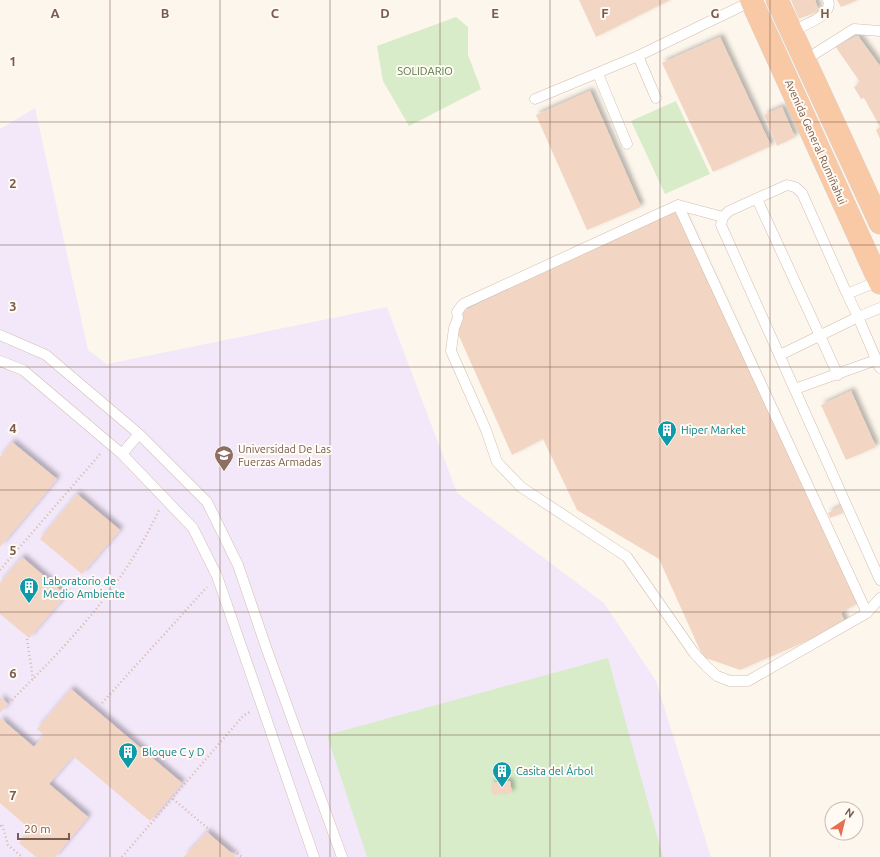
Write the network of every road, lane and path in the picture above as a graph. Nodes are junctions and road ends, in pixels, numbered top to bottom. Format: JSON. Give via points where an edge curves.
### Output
{"nodes":[{"id":1,"x":778,"y":0,"type":"edge"},
{"id":2,"x":828,"y":0,"type":"edge"},
{"id":3,"x":752,"y":1,"type":"edge"},
{"id":4,"x":791,"y":31,"type":"junction"},
{"id":5,"x":880,"y":31,"type":"edge"},
{"id":6,"x":638,"y":56,"type":"junction"},
{"id":7,"x":805,"y":60,"type":"junction"},
{"id":8,"x":598,"y":74,"type":"junction"},
{"id":9,"x":656,"y":98,"type":"dead end"},
{"id":10,"x":535,"y":99,"type":"dead end"},
{"id":11,"x":627,"y":144,"type":"dead end"},
{"id":12,"x":757,"y":199,"type":"junction"},
{"id":13,"x":678,"y":205,"type":"junction"},
{"id":14,"x":723,"y":218,"type":"junction"},
{"id":15,"x":880,"y":223,"type":"edge"},
{"id":16,"x":879,"y":282,"type":"edge"},
{"id":17,"x":848,"y":294,"type":"junction"},
{"id":18,"x":880,"y":308,"type":"edge"},
{"id":19,"x":858,"y":317,"type":"junction"},
{"id":20,"x":0,"y":335,"type":"edge"},
{"id":21,"x":820,"y":336,"type":"junction"},
{"id":22,"x":780,"y":355,"type":"junction"},
{"id":23,"x":0,"y":361,"type":"edge"},
{"id":24,"x":878,"y":364,"type":"edge"},
{"id":25,"x":838,"y":374,"type":"junction"},
{"id":26,"x":796,"y":389,"type":"junction"},
{"id":27,"x":139,"y":434,"type":"junction"},
{"id":28,"x":109,"y":444,"type":"junction"},
{"id":29,"x":122,"y":454,"type":"junction"},
{"id":30,"x":164,"y":498,"type":"junction"},
{"id":31,"x":0,"y":570,"type":"edge"},
{"id":32,"x":217,"y":576,"type":"junction"},
{"id":33,"x":880,"y":580,"type":"edge"},
{"id":34,"x":880,"y":598,"type":"edge"},
{"id":35,"x":867,"y":613,"type":"junction"},
{"id":36,"x":27,"y":639,"type":"dead end"},
{"id":37,"x":33,"y":679,"type":"junction"},
{"id":38,"x":12,"y":700,"type":"dead end"},
{"id":39,"x":102,"y":703,"type":"dead end"},
{"id":40,"x":261,"y":705,"type":"junction"},
{"id":41,"x":173,"y":799,"type":"junction"},
{"id":42,"x":0,"y":826,"type":"edge"},
{"id":43,"x":22,"y":857,"type":"edge"},
{"id":44,"x":122,"y":857,"type":"edge"},
{"id":45,"x":242,"y":857,"type":"edge"},
{"id":46,"x":314,"y":857,"type":"edge"},
{"id":47,"x":342,"y":857,"type":"edge"}],
"edges":[{"from":1,"to":4,"type":"highway"},
{"from":2,"to":4,"type":"lane","via":[[827,10],[822,16]]},
{"from":3,"to":6,"type":"lane"},
{"from":3,"to":16,"type":"highway","name":"Avenida General Rumiñahui"},
{"from":4,"to":7,"type":"highway"},
{"from":5,"to":7,"type":"lane","via":[[854,29]]},
{"from":6,"to":8,"type":"lane"},
{"from":6,"to":9,"type":"lane"},
{"from":7,"to":15,"type":"highway"},
{"from":8,"to":10,"type":"lane"},
{"from":8,"to":11,"type":"lane"},
{"from":12,"to":14,"type":"lane","via":[[729,211]]},
{"from":12,"to":17,"type":"lane","via":[[787,185],[796,187],[802,193]]},
{"from":12,"to":21,"type":"lane"},
{"from":13,"to":14,"type":"lane"},
{"from":13,"to":35,"type":"lane"},
{"from":13,"to":35,"type":"lane","via":[[464,304],[457,312],[451,351],[486,430],[497,462],[522,487],[627,557],[694,653],[717,676],[730,681],[748,681]]},
{"from":14,"to":22,"type":"lane","via":[[721,225]]},
{"from":16,"to":17,"type":"lane"},
{"from":17,"to":19,"type":"lane"},
{"from":18,"to":19,"type":"lane"},
{"from":19,"to":21,"type":"lane"},
{"from":19,"to":24,"type":"lane"},
{"from":20,"to":27,"type":"lane","via":[[46,355]]},
{"from":21,"to":22,"type":"lane"},
{"from":21,"to":25,"type":"lane"},
{"from":22,"to":26,"type":"lane"},
{"from":23,"to":28,"type":"lane","via":[[23,370]]},
{"from":24,"to":25,"type":"lane"},
{"from":25,"to":26,"type":"lane"},
{"from":26,"to":33,"type":"lane"},
{"from":27,"to":29,"type":"lane"},
{"from":27,"to":47,"type":"lane","via":[[207,502],[238,565]]},
{"from":28,"to":29,"type":"lane"},
{"from":28,"to":31,"type":"path"},
{"from":29,"to":30,"type":"lane"},
{"from":30,"to":32,"type":"lane","via":[[193,528]]},
{"from":30,"to":37,"type":"path","via":[[147,536],[121,577],[68,644]]},
{"from":32,"to":39,"type":"path"},
{"from":32,"to":40,"type":"lane"},
{"from":34,"to":35,"type":"lane"},
{"from":36,"to":37,"type":"path"},
{"from":37,"to":38,"type":"path"},
{"from":40,"to":41,"type":"path","via":[[243,716]]},
{"from":40,"to":46,"type":"lane"},
{"from":41,"to":44,"type":"path"},
{"from":41,"to":45,"type":"path"},
{"from":42,"to":43,"type":"path","via":[[2,824],[8,845]]}]}
